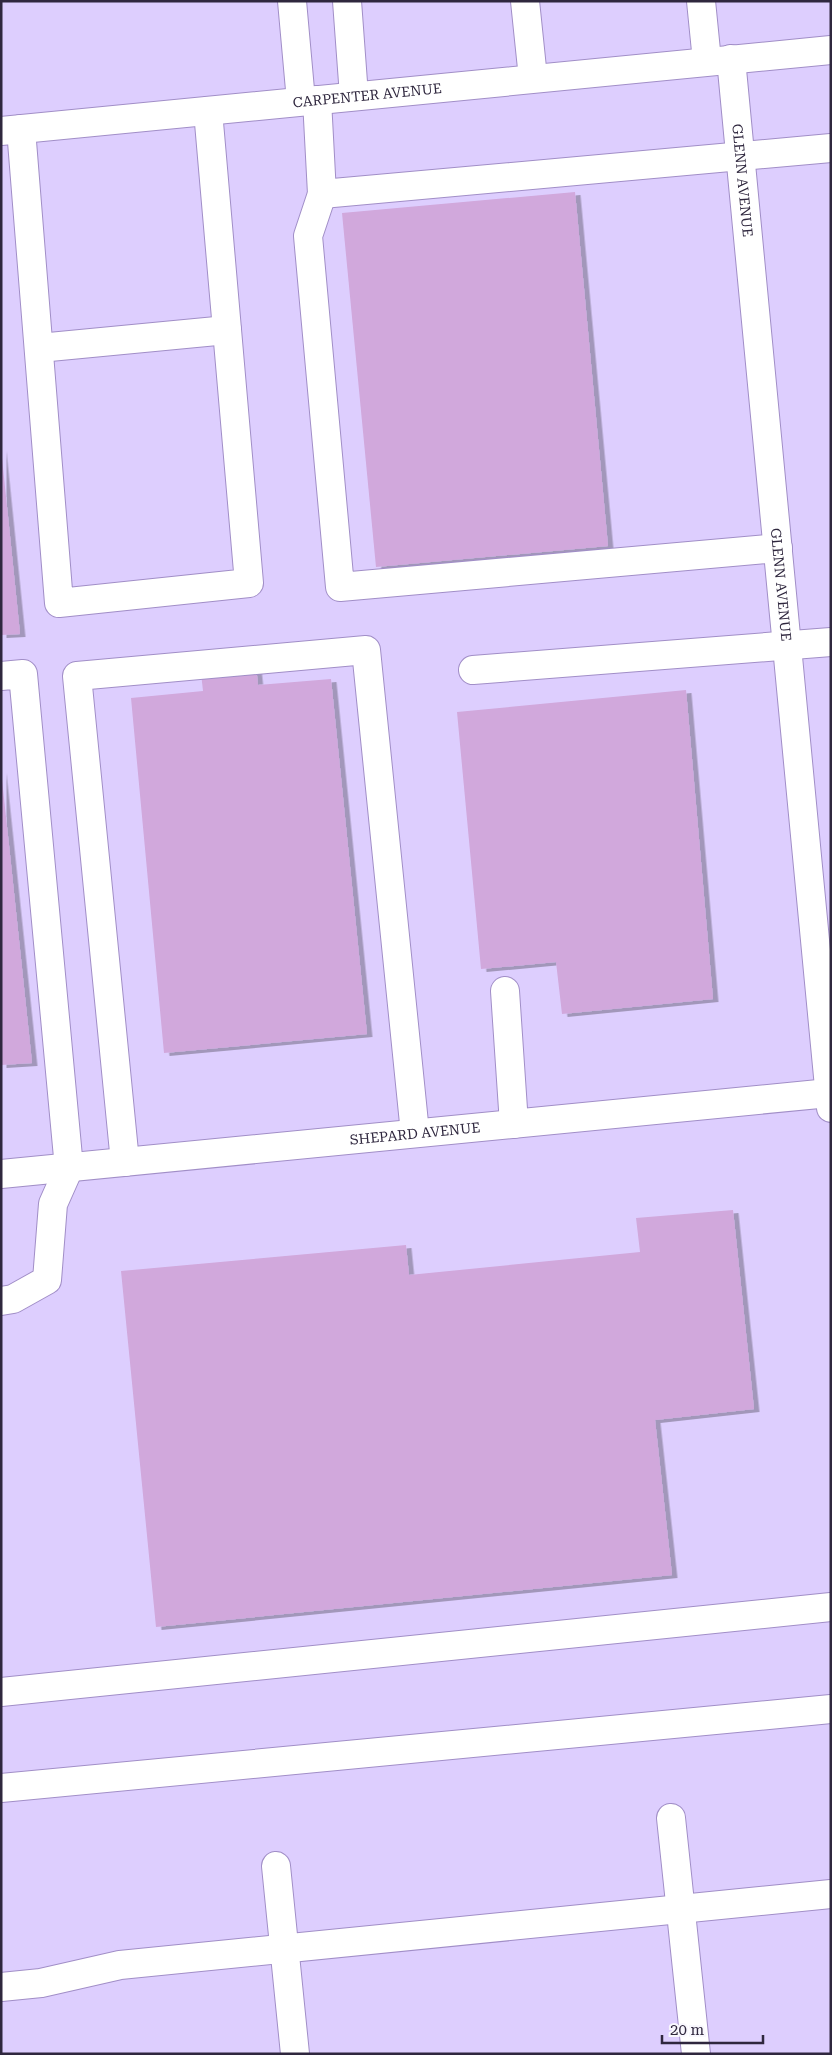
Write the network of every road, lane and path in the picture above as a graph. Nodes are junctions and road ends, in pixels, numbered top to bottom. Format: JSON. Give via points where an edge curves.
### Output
{"nodes":[{"id":1,"x":292,"y":1,"type":"edge"},
{"id":2,"x":347,"y":1,"type":"edge"},
{"id":3,"x":525,"y":1,"type":"edge"},
{"id":4,"x":701,"y":1,"type":"edge"},
{"id":5,"x":831,"y":50,"type":"edge"},
{"id":6,"x":719,"y":60,"type":"junction"},
{"id":7,"x":534,"y":78,"type":"junction"},
{"id":8,"x":354,"y":96,"type":"junction"},
{"id":9,"x":309,"y":101,"type":"junction"},
{"id":10,"x":208,"y":111,"type":"junction"},
{"id":11,"x":11,"y":130,"type":"edge"},
{"id":12,"x":831,"y":148,"type":"edge"},
{"id":13,"x":740,"y":158,"type":"junction"},
{"id":14,"x":322,"y":194,"type":"junction"},
{"id":15,"x":227,"y":330,"type":"junction"},
{"id":16,"x":39,"y":348,"type":"junction"},
{"id":17,"x":778,"y":548,"type":"junction"},
{"id":18,"x":831,"y":642,"type":"edge"},
{"id":19,"x":787,"y":646,"type":"junction"},
{"id":20,"x":472,"y":670,"type":"dead end"},
{"id":21,"x":1,"y":676,"type":"edge"},
{"id":22,"x":824,"y":965,"type":"edge"},
{"id":23,"x":506,"y":991,"type":"dead end"},
{"id":24,"x":830,"y":1091,"type":"edge"},
{"id":25,"x":514,"y":1124,"type":"junction"},
{"id":26,"x":415,"y":1133,"type":"junction"},
{"id":27,"x":126,"y":1162,"type":"junction"},
{"id":28,"x":68,"y":1168,"type":"junction"},
{"id":29,"x":1,"y":1174,"type":"edge"},
{"id":30,"x":1,"y":1301,"type":"edge"},
{"id":31,"x":831,"y":1608,"type":"edge"},
{"id":32,"x":1,"y":1692,"type":"edge"},
{"id":33,"x":831,"y":1709,"type":"edge"},
{"id":34,"x":1,"y":1788,"type":"edge"},
{"id":35,"x":671,"y":1818,"type":"dead end"},
{"id":36,"x":276,"y":1866,"type":"dead end"},
{"id":37,"x":831,"y":1894,"type":"edge"},
{"id":38,"x":680,"y":1909,"type":"junction"},
{"id":39,"x":284,"y":1949,"type":"junction"},
{"id":40,"x":1,"y":1987,"type":"edge"},
{"id":41,"x":296,"y":2054,"type":"edge"},
{"id":42,"x":696,"y":2054,"type":"edge"}],
"edges":[{"from":1,"to":9,"type":"street"},
{"from":2,"to":8,"type":"street"},
{"from":3,"to":7,"type":"street"},
{"from":4,"to":6,"type":"street","name":"GLENN AVENUE"},
{"from":5,"to":6,"type":"street","name":"CARPENTER AVENUE"},
{"from":6,"to":7,"type":"street","name":"CARPENTER AVENUE"},
{"from":6,"to":13,"type":"street","name":"GLENN AVENUE"},
{"from":7,"to":8,"type":"street","name":"CARPENTER AVENUE"},
{"from":8,"to":9,"type":"street","name":"CARPENTER AVENUE"},
{"from":9,"to":10,"type":"street","name":"CARPENTER AVENUE"},
{"from":9,"to":14,"type":"street"},
{"from":10,"to":11,"type":"street","name":"CARPENTER AVENUE"},
{"from":10,"to":15,"type":"street"},
{"from":11,"to":16,"type":"street"},
{"from":12,"to":13,"type":"street"},
{"from":13,"to":14,"type":"street"},
{"from":13,"to":17,"type":"street","name":"GLENN AVENUE"},
{"from":14,"to":17,"type":"street","via":[[308,236],[340,588]]},
{"from":15,"to":16,"type":"street"},
{"from":15,"to":16,"type":"street","via":[[249,583],[59,603]]},
{"from":17,"to":19,"type":"street","name":"GLENN AVENUE"},
{"from":18,"to":19,"type":"street"},
{"from":19,"to":20,"type":"street"},
{"from":19,"to":22,"type":"street","name":"GLENN AVENUE"},
{"from":21,"to":28,"type":"street","via":[[24,674]]},
{"from":22,"to":24,"type":"street","name":"GLENN AVENUE"},
{"from":23,"to":25,"type":"street"},
{"from":24,"to":25,"type":"street","name":"SHEPARD AVENUE"},
{"from":25,"to":26,"type":"street","name":"SHEPARD AVENUE"},
{"from":26,"to":27,"type":"street","name":"SHEPARD AVENUE"},
{"from":26,"to":27,"type":"street","via":[[366,650],[96,674],[77,676]]},
{"from":27,"to":28,"type":"street","name":"SHEPARD AVENUE"},
{"from":28,"to":29,"type":"street","name":"SHEPARD AVENUE"},
{"from":28,"to":30,"type":"street","via":[[53,1204],[47,1280],[13,1299]]},
{"from":31,"to":32,"type":"street"},
{"from":33,"to":34,"type":"street"},
{"from":35,"to":38,"type":"street"},
{"from":36,"to":39,"type":"street"},
{"from":37,"to":38,"type":"street"},
{"from":38,"to":39,"type":"street"},
{"from":38,"to":42,"type":"street"},
{"from":39,"to":40,"type":"street","via":[[120,1965],[41,1983]]},
{"from":39,"to":41,"type":"street"}]}
